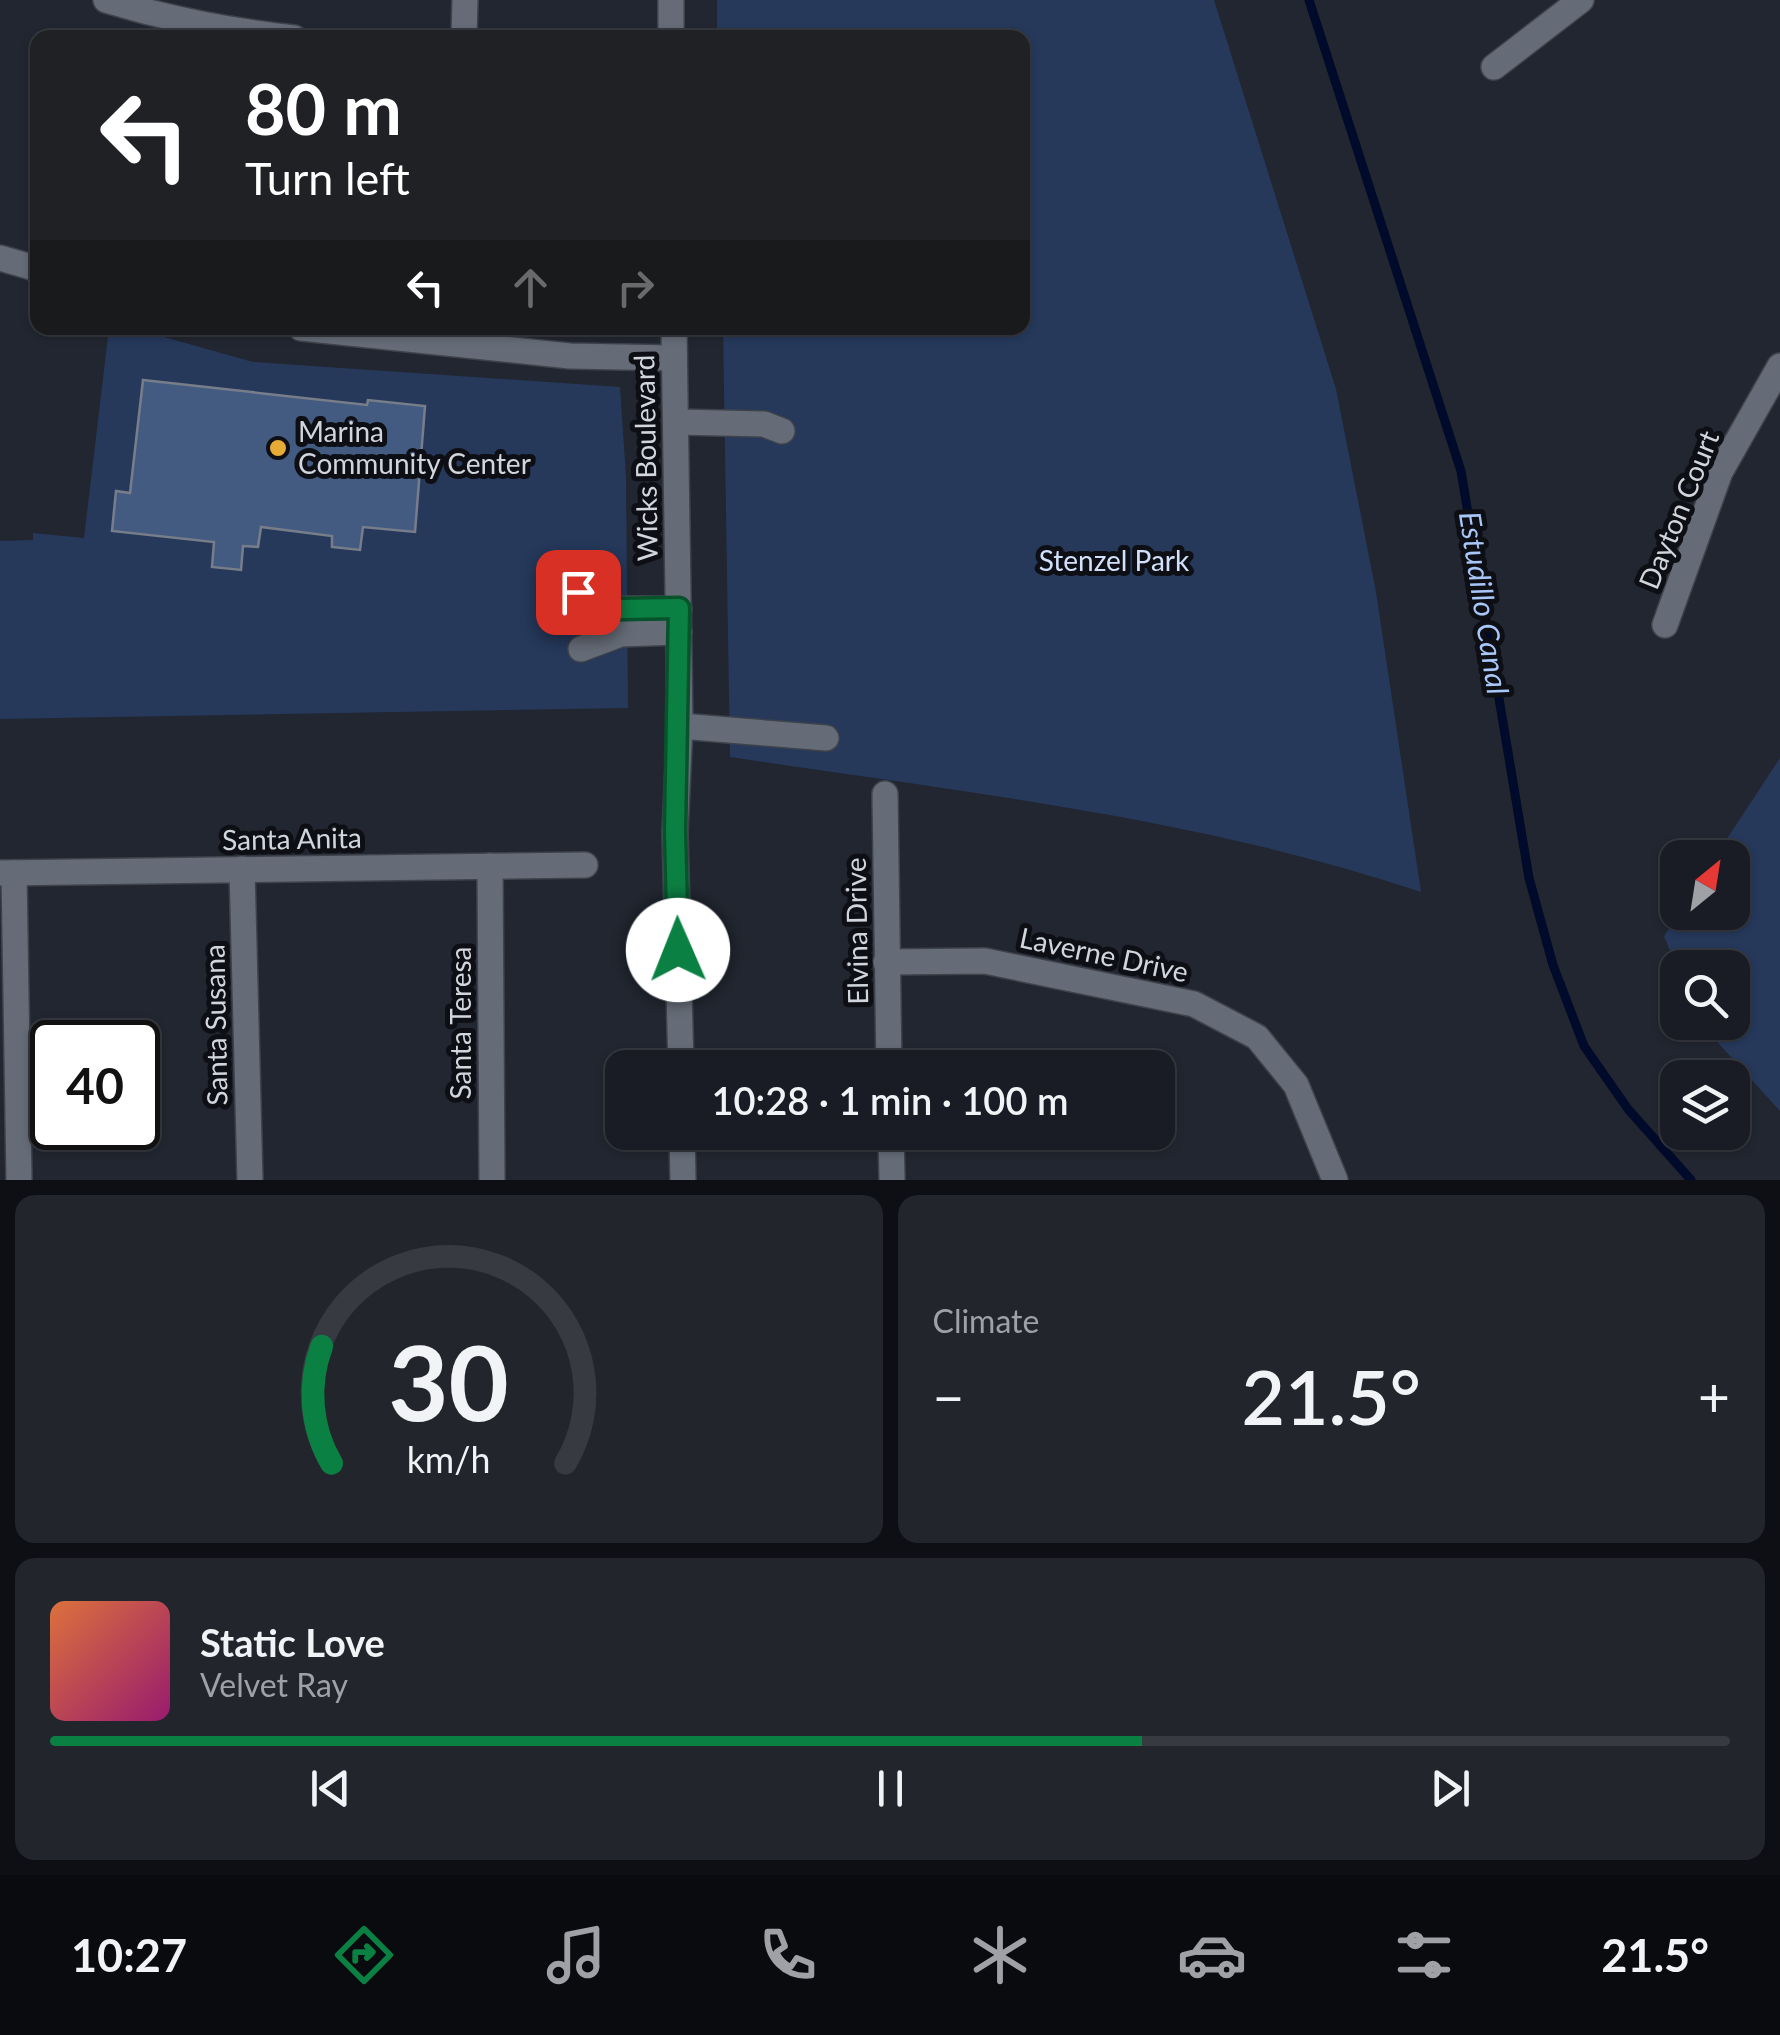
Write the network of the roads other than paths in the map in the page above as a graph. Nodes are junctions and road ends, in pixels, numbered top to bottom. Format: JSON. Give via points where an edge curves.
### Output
{"nodes":[{"id":1,"x":106,"y":0,"type":"edge"},
{"id":2,"x":465,"y":0,"type":"edge"},
{"id":3,"x":671,"y":0,"type":"edge"},
{"id":4,"x":1581,"y":0,"type":"edge"},
{"id":5,"x":202,"y":21,"type":"edge"},
{"id":6,"x":251,"y":30,"type":"edge"},
{"id":7,"x":464,"y":30,"type":"edge"},
{"id":8,"x":671,"y":30,"type":"edge"},
{"id":9,"x":1494,"y":67,"type":"dead end"},
{"id":10,"x":0,"y":258,"type":"edge"},
{"id":11,"x":30,"y":267,"type":"edge"},
{"id":12,"x":368,"y":335,"type":"edge"},
{"id":13,"x":674,"y":335,"type":"edge"},
{"id":14,"x":674,"y":358,"type":"junction"},
{"id":15,"x":1780,"y":366,"type":"edge"},
{"id":16,"x":677,"y":422,"type":"junction"},
{"id":17,"x":782,"y":431,"type":"dead end"},
{"id":18,"x":578,"y":592,"type":"dead end"},
{"id":19,"x":679,"y":620,"type":"junction"},
{"id":20,"x":1665,"y":625,"type":"dead end"},
{"id":21,"x":581,"y":648,"type":"dead end"},
{"id":22,"x":680,"y":726,"type":"junction"},
{"id":23,"x":826,"y":738,"type":"dead end"},
{"id":24,"x":886,"y":794,"type":"dead end"},
{"id":25,"x":585,"y":864,"type":"dead end"},
{"id":26,"x":490,"y":866,"type":"junction"},
{"id":27,"x":242,"y":870,"type":"junction"},
{"id":28,"x":7,"y":873,"type":"edge"},
{"id":29,"x":886,"y":962,"type":"junction"},
{"id":30,"x":680,"y":1050,"type":"edge"},
{"id":31,"x":888,"y":1050,"type":"edge"},
{"id":32,"x":682,"y":1150,"type":"edge"},
{"id":33,"x":891,"y":1150,"type":"edge"},
{"id":34,"x":19,"y":1180,"type":"edge"},
{"id":35,"x":250,"y":1180,"type":"edge"},
{"id":36,"x":492,"y":1180,"type":"edge"},
{"id":37,"x":683,"y":1180,"type":"edge"},
{"id":38,"x":892,"y":1180,"type":"edge"},
{"id":39,"x":1335,"y":1180,"type":"edge"}],
"edges":[{"from":1,"to":5,"type":"street"},
{"from":2,"to":7,"type":"street"},
{"from":3,"to":8,"type":"street"},
{"from":4,"to":9,"type":"street"},
{"from":5,"to":6,"type":"street"},
{"from":10,"to":11,"type":"street"},
{"from":12,"to":14,"type":"street","via":[[570,356]]},
{"from":13,"to":14,"type":"street","name":"Wicks Boulevard"},
{"from":14,"to":16,"type":"street","name":"Wicks Boulevard"},
{"from":15,"to":20,"type":"street","name":"Dayton Court","via":[[1720,472]]},
{"from":16,"to":17,"type":"street","via":[[764,424]]},
{"from":16,"to":19,"type":"street","name":"Wicks Boulevard"},
{"from":18,"to":19,"type":"street"},
{"from":19,"to":21,"type":"street"},
{"from":19,"to":22,"type":"street","name":"Wicks Boulevard"},
{"from":22,"to":23,"type":"street"},
{"from":22,"to":30,"type":"street","name":"Wicks Boulevard"},
{"from":24,"to":29,"type":"street","name":"Elvina Drive"},
{"from":25,"to":26,"type":"street","name":"Santa Anita"},
{"from":26,"to":27,"type":"street","name":"Santa Anita"},
{"from":26,"to":36,"type":"street","name":"Santa Teresa"},
{"from":27,"to":28,"type":"street","name":"Santa Anita"},
{"from":27,"to":35,"type":"street","name":"Santa Susana"},
{"from":28,"to":34,"type":"street"},
{"from":29,"to":31,"type":"street","name":"Elvina Drive"},
{"from":29,"to":39,"type":"street","name":"Laverne Drive","via":[[985,960],[1194,1004],[1257,1037],[1296,1085]]},
{"from":32,"to":37,"type":"street"},
{"from":33,"to":38,"type":"street"}]}
